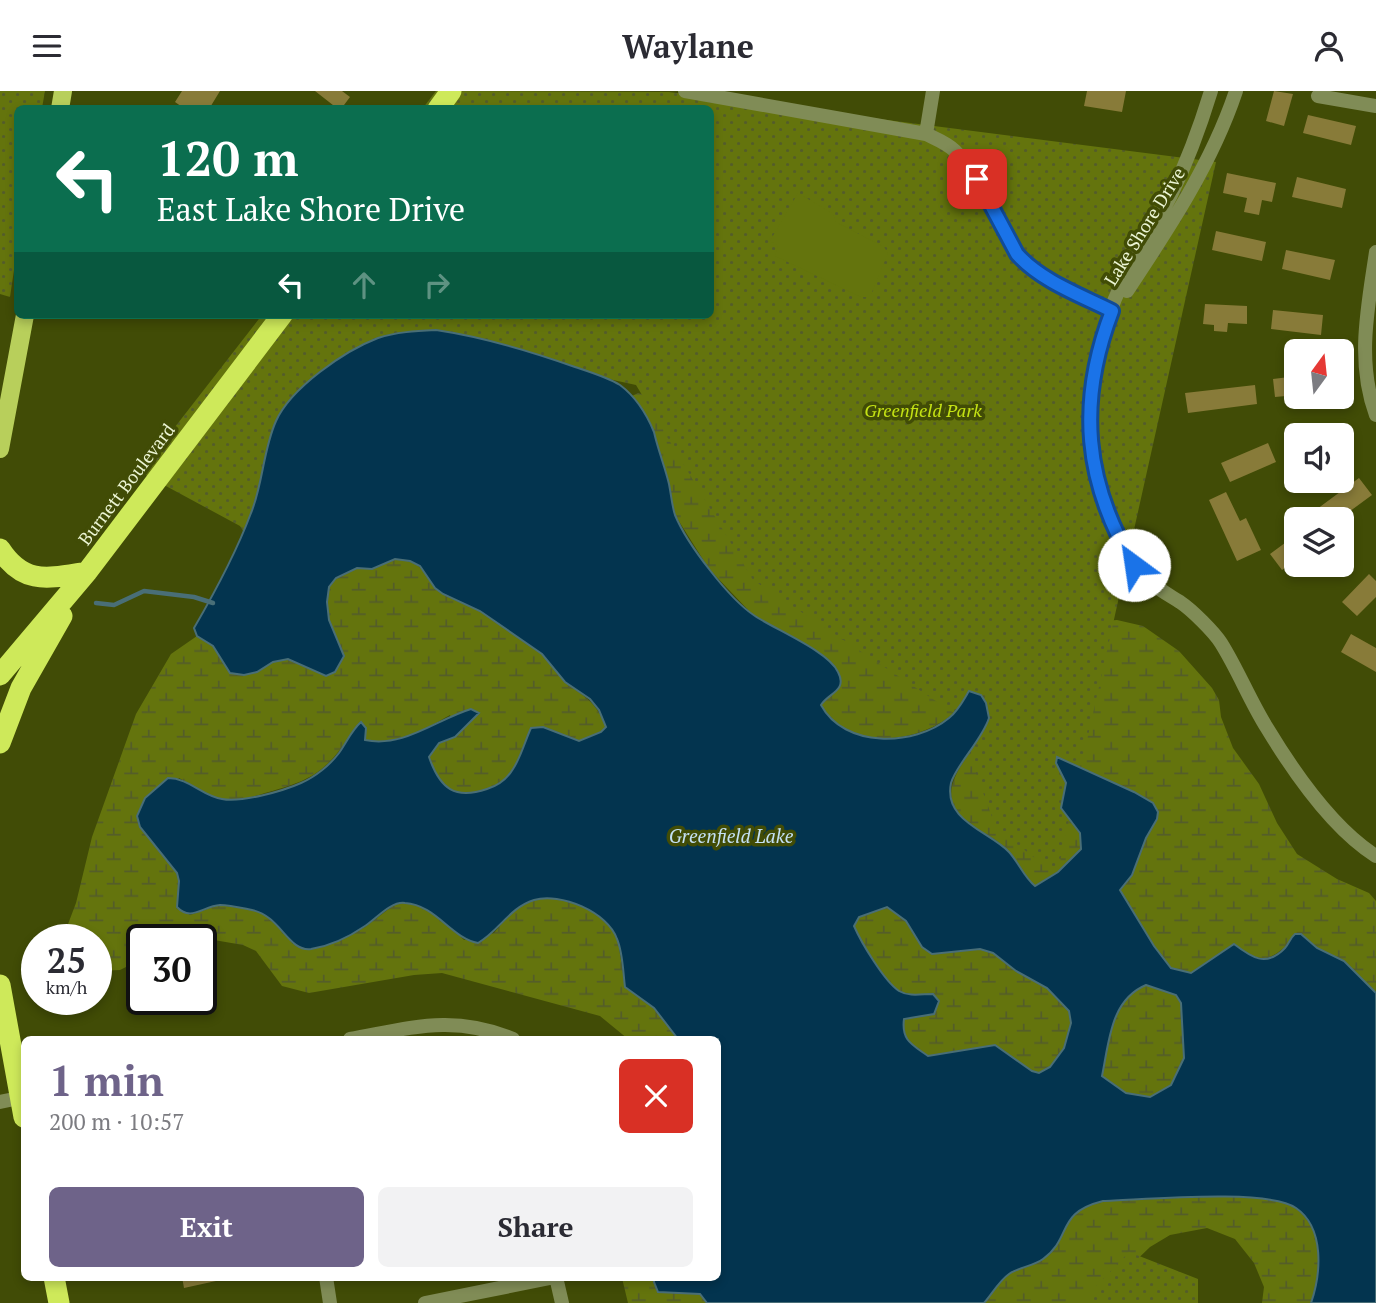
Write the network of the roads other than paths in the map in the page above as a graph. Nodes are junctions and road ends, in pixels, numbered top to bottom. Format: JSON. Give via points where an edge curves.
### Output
{"nodes":[{"id":1,"x":684,"y":91,"type":"edge"},
{"id":2,"x":933,"y":91,"type":"edge"},
{"id":3,"x":1211,"y":91,"type":"edge"},
{"id":4,"x":1236,"y":91,"type":"edge"},
{"id":5,"x":1318,"y":96,"type":"dead end"},
{"id":6,"x":1376,"y":106,"type":"edge"},
{"id":7,"x":926,"y":134,"type":"junction"},
{"id":8,"x":1376,"y":252,"type":"edge"},
{"id":9,"x":1112,"y":311,"type":"junction"},
{"id":10,"x":24,"y":319,"type":"edge"},
{"id":11,"x":279,"y":319,"type":"edge"},
{"id":12,"x":1376,"y":415,"type":"edge"},
{"id":13,"x":0,"y":449,"type":"edge"},
{"id":14,"x":0,"y":549,"type":"edge"},
{"id":15,"x":88,"y":572,"type":"junction"},
{"id":16,"x":0,"y":675,"type":"edge"},
{"id":17,"x":0,"y":743,"type":"edge"},
{"id":18,"x":1376,"y":856,"type":"edge"},
{"id":19,"x":0,"y":985,"type":"edge"},
{"id":20,"x":367,"y":1036,"type":"edge"},
{"id":21,"x":505,"y":1036,"type":"edge"},
{"id":22,"x":17,"y":1104,"type":"edge"},
{"id":23,"x":55,"y":1281,"type":"edge"},
{"id":24,"x":327,"y":1281,"type":"edge"},
{"id":25,"x":535,"y":1281,"type":"edge"},
{"id":26,"x":556,"y":1281,"type":"edge"},
{"id":27,"x":59,"y":1303,"type":"edge"},
{"id":28,"x":330,"y":1303,"type":"edge"},
{"id":29,"x":425,"y":1303,"type":"edge"},
{"id":30,"x":562,"y":1303,"type":"edge"}],
"edges":[{"from":1,"to":7,"type":"street"},
{"from":2,"to":7,"type":"street"},
{"from":3,"to":9,"type":"street","name":"Lake Shore Drive","via":[[1183,170],[1121,285]]},
{"from":4,"to":9,"type":"street","name":"Lake Shore Drive","via":[[1196,179]]},
{"from":5,"to":6,"type":"street"},
{"from":7,"to":9,"type":"street","via":[[954,150],[977,179],[1017,254],[1031,268]]},
{"from":8,"to":12,"type":"street","via":[[1364,353],[1366,382]]},
{"from":9,"to":18,"type":"street","via":[[1093,377],[1091,436],[1099,488],[1116,535],[1147,582],[1183,604],[1220,641],[1266,727],[1325,811]]},
{"from":10,"to":13,"type":"main road"},
{"from":11,"to":15,"type":"highway","name":"Burnett Boulevard"},
{"from":14,"to":15,"type":"highway","via":[[23,574],[50,577]]},
{"from":15,"to":16,"type":"highway","name":"Burnett Boulevard"},
{"from":15,"to":17,"type":"highway","via":[[21,688]]},
{"from":19,"to":22,"type":"highway"},
{"from":20,"to":21,"type":"street","via":[[455,1024]]},
{"from":23,"to":27,"type":"highway"},
{"from":24,"to":28,"type":"street"},
{"from":25,"to":29,"type":"street"},
{"from":26,"to":30,"type":"street"}]}
